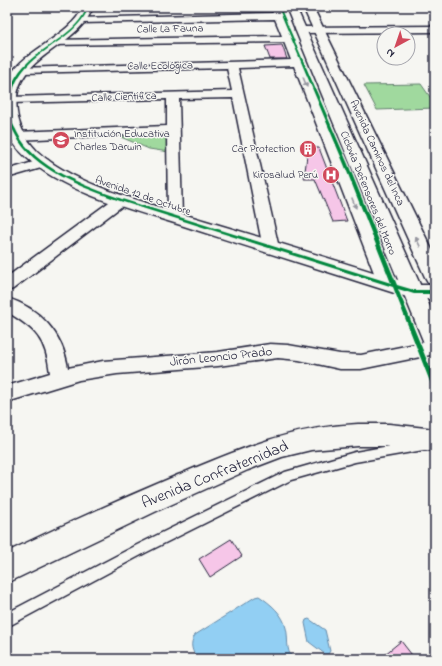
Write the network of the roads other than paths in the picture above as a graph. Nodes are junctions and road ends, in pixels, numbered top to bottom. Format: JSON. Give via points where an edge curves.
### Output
{"nodes":[{"id":1,"x":176,"y":7,"type":"edge"},
{"id":2,"x":291,"y":7,"type":"edge"},
{"id":3,"x":308,"y":7,"type":"edge"},
{"id":4,"x":277,"y":11,"type":"edge"},
{"id":5,"x":89,"y":16,"type":"edge"},
{"id":6,"x":435,"y":28,"type":"edge"},
{"id":7,"x":178,"y":29,"type":"junction"},
{"id":8,"x":318,"y":29,"type":"junction"},
{"id":9,"x":301,"y":30,"type":"junction"},
{"id":10,"x":286,"y":34,"type":"junction"},
{"id":11,"x":116,"y":42,"type":"junction"},
{"id":12,"x":52,"y":43,"type":"junction"},
{"id":13,"x":298,"y":63,"type":"junction"},
{"id":14,"x":232,"y":65,"type":"junction"},
{"id":15,"x":110,"y":68,"type":"junction"},
{"id":16,"x":22,"y":70,"type":"junction"},
{"id":17,"x":239,"y":94,"type":"junction"},
{"id":18,"x":173,"y":96,"type":"junction"},
{"id":19,"x":9,"y":100,"type":"junction"},
{"id":20,"x":174,"y":129,"type":"junction"},
{"id":21,"x":16,"y":136,"type":"junction"},
{"id":22,"x":43,"y":163,"type":"junction"},
{"id":23,"x":7,"y":174,"type":"edge"},
{"id":24,"x":121,"y":200,"type":"junction"},
{"id":25,"x":175,"y":218,"type":"junction"},
{"id":26,"x":271,"y":248,"type":"junction"},
{"id":27,"x":435,"y":277,"type":"edge"},
{"id":28,"x":386,"y":283,"type":"junction"},
{"id":29,"x":7,"y":285,"type":"edge"},
{"id":30,"x":414,"y":292,"type":"junction"},
{"id":31,"x":435,"y":292,"type":"edge"},
{"id":32,"x":7,"y":304,"type":"edge"},
{"id":33,"x":435,"y":343,"type":"edge"},
{"id":34,"x":435,"y":347,"type":"edge"},
{"id":35,"x":60,"y":378,"type":"junction"},
{"id":36,"x":7,"y":394,"type":"edge"},
{"id":37,"x":435,"y":441,"type":"edge"},
{"id":38,"x":7,"y":568,"type":"edge"},
{"id":39,"x":7,"y":620,"type":"edge"}],
"edges":[{"from":1,"to":7,"type":"street"},
{"from":2,"to":9,"type":"main road","name":"Avenida Caminos del Inca"},
{"from":3,"to":8,"type":"main road","name":"Avenida Caminos del Inca"},
{"from":4,"to":7,"type":"street"},
{"from":4,"to":10,"type":"street"},
{"from":5,"to":7,"type":"street"},
{"from":5,"to":12,"type":"main road","name":"Avenida 12 de Octubre"},
{"from":6,"to":8,"type":"main road"},
{"from":7,"to":10,"type":"street","name":"Calle La Fauna"},
{"from":7,"to":11,"type":"street","name":"Calle La Fauna"},
{"from":8,"to":9,"type":"main road"},
{"from":27,"to":8,"type":"main road","name":"Avenida Caminos del Inca","one_way":true},
{"from":9,"to":10,"type":"street","name":"Calle La Fauna"},
{"from":9,"to":30,"type":"main road","name":"Avenida Caminos del Inca"},
{"from":10,"to":13,"type":"street"},
{"from":11,"to":12,"type":"street","name":"Calle La Fauna"},
{"from":11,"to":15,"type":"street"},
{"from":12,"to":16,"type":"main road","name":"Avenida 12 de Octubre"},
{"from":13,"to":14,"type":"street","name":"Calle Ecológica"},
{"from":13,"to":28,"type":"street","one_way":true},
{"from":14,"to":15,"type":"street","name":"Calle Ecológica"},
{"from":14,"to":17,"type":"street"},
{"from":15,"to":16,"type":"street","name":"Calle Ecológica"},
{"from":16,"to":19,"type":"main road","name":"Avenida 12 de Octubre","via":[[12,86]]},
{"from":17,"to":18,"type":"street","name":"Calle Científica"},
{"from":17,"to":26,"type":"street"},
{"from":18,"to":19,"type":"street","name":"Calle Científica"},
{"from":18,"to":20,"type":"street"},
{"from":19,"to":21,"type":"main road","name":"Avenida 12 de Octubre","via":[[8,114]]},
{"from":20,"to":21,"type":"street"},
{"from":20,"to":25,"type":"street"},
{"from":21,"to":22,"type":"main road","name":"Avenida 12 de Octubre","via":[[29,152]]},
{"from":22,"to":23,"type":"street"},
{"from":22,"to":24,"type":"main road","name":"Avenida 12 de Octubre","via":[[76,182]]},
{"from":24,"to":25,"type":"main road","name":"Avenida 12 de Octubre"},
{"from":24,"to":29,"type":"street"},
{"from":25,"to":26,"type":"main road","name":"Avenida 12 de Octubre"},
{"from":26,"to":28,"type":"main road","name":"Avenida 12 de Octubre"},
{"from":28,"to":30,"type":"main road","name":"Avenida 12 de Octubre"},
{"from":30,"to":31,"type":"main road","name":"Avenida 12 de Octubre"},
{"from":30,"to":33,"type":"main road","name":"Avenida Caminos del Inca"},
{"from":32,"to":35,"type":"street","via":[[41,325],[50,334],[58,358]]},
{"from":34,"to":35,"type":"street","name":"Jirón Leoncio Prado","via":[[419,348],[385,359],[360,362],[335,361],[302,353],[277,351],[220,359],[102,368]]},
{"from":35,"to":36,"type":"street","name":"Jirón Leoncio Prado"},
{"from":37,"to":38,"type":"main road","name":"Avenida Confraternidad","via":[[384,434],[347,434],[278,447],[125,511]]},
{"from":37,"to":39,"type":"lane","via":[[355,457],[289,476],[141,549]]}]}
